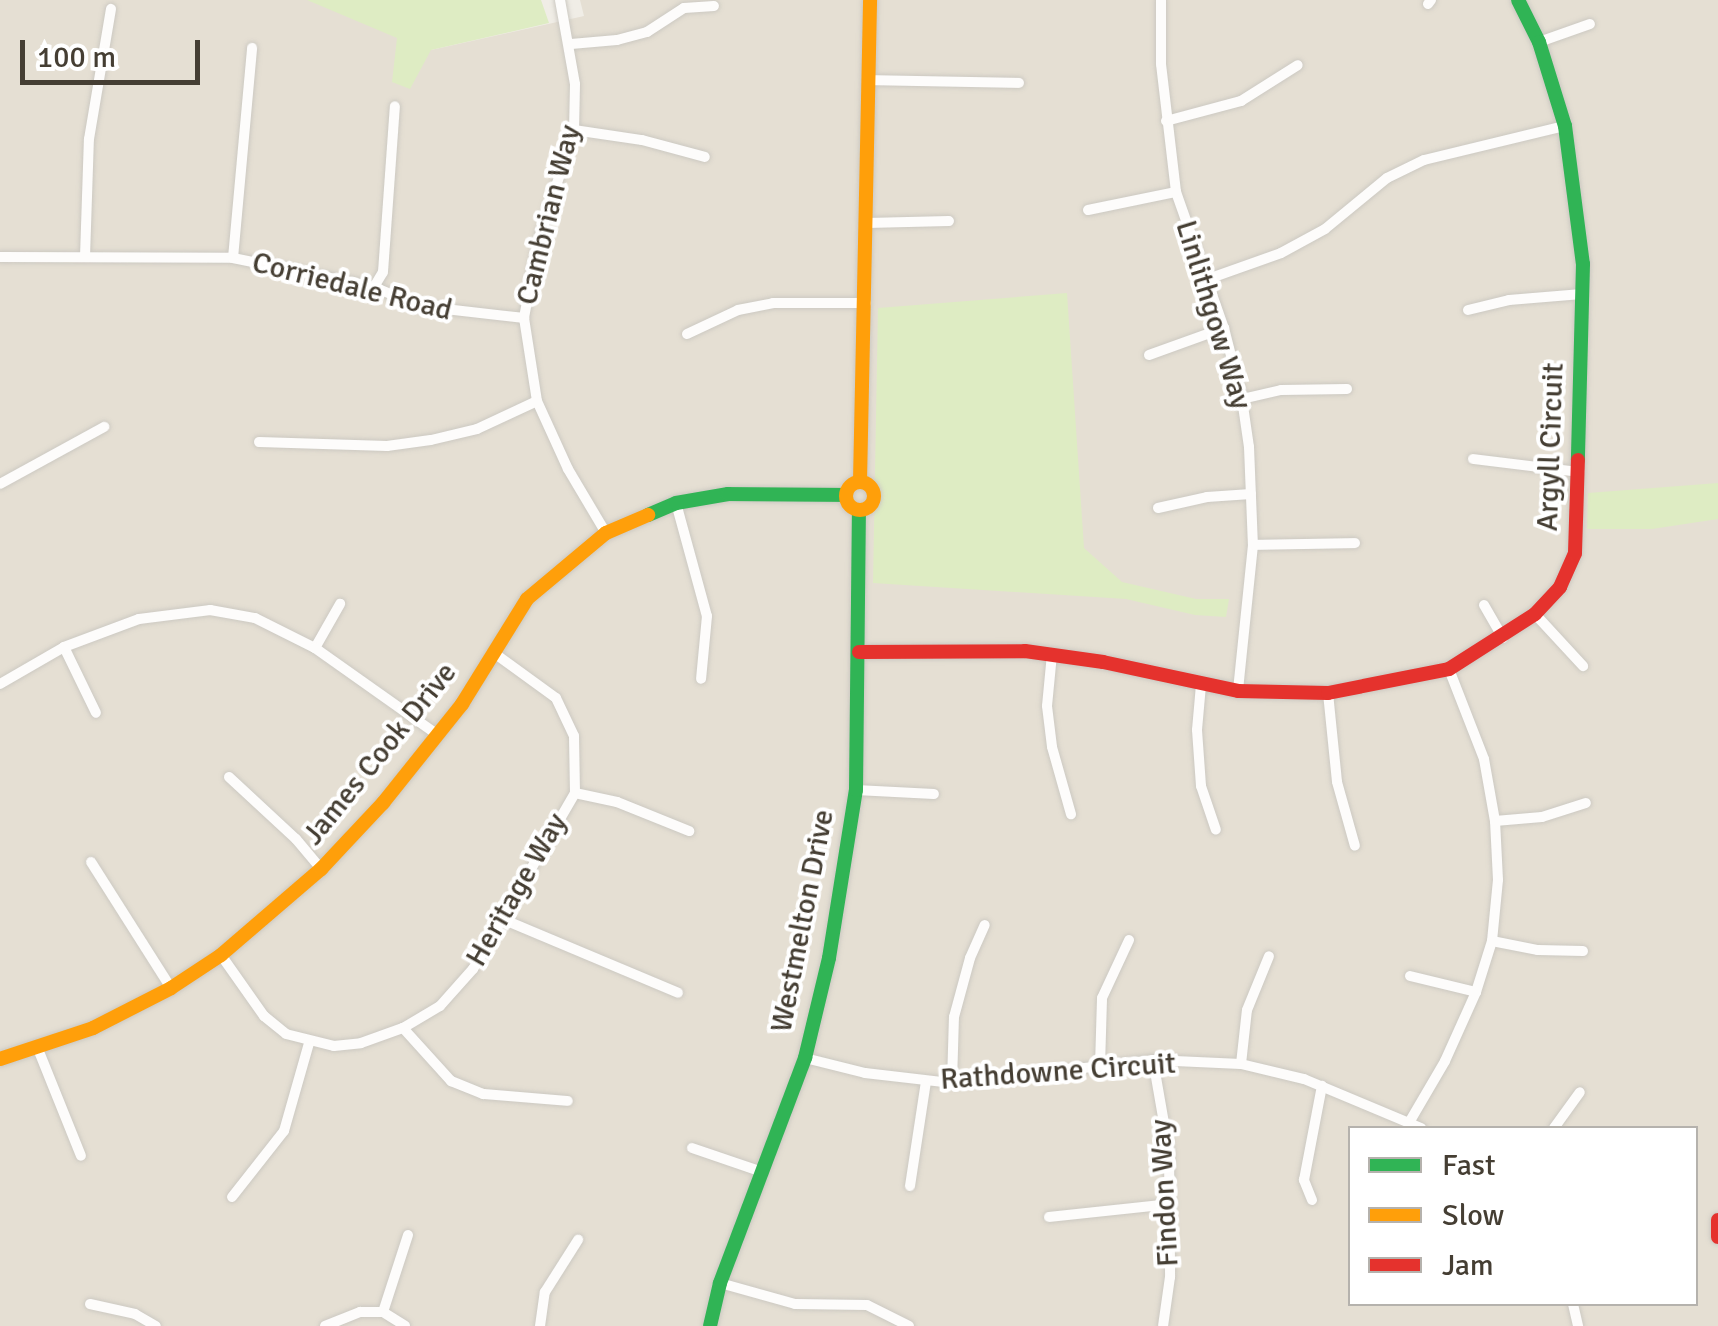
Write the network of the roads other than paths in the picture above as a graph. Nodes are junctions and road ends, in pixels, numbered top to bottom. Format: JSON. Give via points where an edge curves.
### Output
{"nodes":[{"id":1,"x":560,"y":0,"type":"edge"},
{"id":2,"x":870,"y":0,"type":"edge"},
{"id":3,"x":1160,"y":0,"type":"edge"},
{"id":4,"x":1518,"y":0,"type":"edge"},
{"id":5,"x":714,"y":6,"type":"dead end"},
{"id":6,"x":110,"y":9,"type":"dead end"},
{"id":7,"x":1590,"y":24,"type":"dead end"},
{"id":8,"x":1539,"y":42,"type":"junction"},
{"id":9,"x":571,"y":44,"type":"junction"},
{"id":10,"x":252,"y":48,"type":"dead end"},
{"id":11,"x":1298,"y":65,"type":"dead end"},
{"id":12,"x":869,"y":80,"type":"junction"},
{"id":13,"x":1019,"y":83,"type":"dead end"},
{"id":14,"x":395,"y":106,"type":"dead end"},
{"id":15,"x":1166,"y":121,"type":"junction"},
{"id":16,"x":1566,"y":126,"type":"junction"},
{"id":17,"x":574,"y":130,"type":"junction"},
{"id":18,"x":705,"y":157,"type":"dead end"},
{"id":19,"x":1176,"y":192,"type":"junction"},
{"id":20,"x":1088,"y":210,"type":"dead end"},
{"id":21,"x":950,"y":221,"type":"dead end"},
{"id":22,"x":868,"y":223,"type":"junction"},
{"id":23,"x":0,"y":257,"type":"edge"},
{"id":24,"x":85,"y":257,"type":"junction"},
{"id":25,"x":232,"y":258,"type":"junction"},
{"id":26,"x":1208,"y":280,"type":"junction"},
{"id":27,"x":374,"y":288,"type":"junction"},
{"id":28,"x":1582,"y":294,"type":"junction"},
{"id":29,"x":866,"y":303,"type":"junction"},
{"id":30,"x":1468,"y":310,"type":"dead end"},
{"id":31,"x":524,"y":318,"type":"junction"},
{"id":32,"x":1224,"y":328,"type":"junction"},
{"id":33,"x":687,"y":334,"type":"dead end"},
{"id":34,"x":1149,"y":355,"type":"dead end"},
{"id":35,"x":1348,"y":389,"type":"dead end"},
{"id":36,"x":1242,"y":399,"type":"junction"},
{"id":37,"x":536,"y":401,"type":"junction"},
{"id":38,"x":104,"y":427,"type":"dead end"},
{"id":39,"x":259,"y":442,"type":"dead end"},
{"id":40,"x":1473,"y":460,"type":"dead end"},
{"id":41,"x":1579,"y":472,"type":"junction"},
{"id":42,"x":860,"y":482,"type":"junction"},
{"id":43,"x":0,"y":484,"type":"edge"},
{"id":44,"x":1251,"y":494,"type":"junction"},
{"id":45,"x":846,"y":496,"type":"junction"},
{"id":46,"x":676,"y":503,"type":"junction"},
{"id":47,"x":1158,"y":508,"type":"dead end"},
{"id":48,"x":859,"y":510,"type":"junction"},
{"id":49,"x":606,"y":533,"type":"junction"},
{"id":50,"x":1355,"y":543,"type":"dead end"},
{"id":51,"x":1253,"y":545,"type":"junction"},
{"id":52,"x":340,"y":604,"type":"dead end"},
{"id":53,"x":1484,"y":604,"type":"dead end"},
{"id":54,"x":1535,"y":614,"type":"junction"},
{"id":55,"x":1503,"y":638,"type":"junction"},
{"id":56,"x":64,"y":647,"type":"junction"},
{"id":57,"x":315,"y":648,"type":"junction"},
{"id":58,"x":859,"y":652,"type":"junction"},
{"id":59,"x":494,"y":653,"type":"junction"},
{"id":60,"x":1052,"y":654,"type":"junction"},
{"id":61,"x":1583,"y":666,"type":"dead end"},
{"id":62,"x":1449,"y":669,"type":"junction"},
{"id":63,"x":701,"y":679,"type":"dead end"},
{"id":64,"x":0,"y":684,"type":"edge"},
{"id":65,"x":1201,"y":685,"type":"junction"},
{"id":66,"x":1238,"y":692,"type":"junction"},
{"id":67,"x":1328,"y":693,"type":"junction"},
{"id":68,"x":96,"y":713,"type":"dead end"},
{"id":69,"x":438,"y":735,"type":"junction"},
{"id":70,"x":229,"y":777,"type":"dead end"},
{"id":71,"x":856,"y":790,"type":"junction"},
{"id":72,"x":575,"y":793,"type":"junction"},
{"id":73,"x":934,"y":794,"type":"dead end"},
{"id":74,"x":1586,"y":804,"type":"dead end"},
{"id":75,"x":1071,"y":814,"type":"dead end"},
{"id":76,"x":1495,"y":820,"type":"junction"},
{"id":77,"x":1216,"y":830,"type":"dead end"},
{"id":78,"x":689,"y":831,"type":"dead end"},
{"id":79,"x":1356,"y":846,"type":"dead end"},
{"id":80,"x":91,"y":862,"type":"dead end"},
{"id":81,"x":322,"y":869,"type":"junction"},
{"id":82,"x":500,"y":918,"type":"junction"},
{"id":83,"x":984,"y":925,"type":"dead end"},
{"id":84,"x":1130,"y":940,"type":"dead end"},
{"id":85,"x":1492,"y":941,"type":"junction"},
{"id":86,"x":1583,"y":951,"type":"dead end"},
{"id":87,"x":221,"y":955,"type":"junction"},
{"id":88,"x":1269,"y":956,"type":"dead end"},
{"id":89,"x":1410,"y":976,"type":"dead end"},
{"id":90,"x":171,"y":988,"type":"junction"},
{"id":91,"x":1476,"y":992,"type":"junction"},
{"id":92,"x":678,"y":993,"type":"dead end"},
{"id":93,"x":403,"y":1028,"type":"junction"},
{"id":94,"x":309,"y":1044,"type":"junction"},
{"id":95,"x":38,"y":1049,"type":"junction"},
{"id":96,"x":805,"y":1058,"type":"junction"},
{"id":97,"x":0,"y":1059,"type":"edge"},
{"id":98,"x":1153,"y":1060,"type":"junction"},
{"id":99,"x":1241,"y":1064,"type":"junction"},
{"id":100,"x":1100,"y":1066,"type":"junction"},
{"id":101,"x":926,"y":1082,"type":"junction"},
{"id":102,"x":952,"y":1083,"type":"junction"},
{"id":103,"x":1322,"y":1086,"type":"junction"},
{"id":104,"x":1580,"y":1092,"type":"dead end"},
{"id":105,"x":568,"y":1101,"type":"dead end"},
{"id":106,"x":1410,"y":1121,"type":"junction"},
{"id":107,"x":1418,"y":1126,"type":"edge"},
{"id":108,"x":1555,"y":1126,"type":"edge"},
{"id":109,"x":692,"y":1148,"type":"dead end"},
{"id":110,"x":81,"y":1156,"type":"dead end"},
{"id":111,"x":762,"y":1172,"type":"junction"},
{"id":112,"x":910,"y":1186,"type":"dead end"},
{"id":113,"x":232,"y":1196,"type":"dead end"},
{"id":114,"x":1312,"y":1200,"type":"dead end"},
{"id":115,"x":1170,"y":1204,"type":"junction"},
{"id":116,"x":1049,"y":1217,"type":"dead end"},
{"id":117,"x":1718,"y":1220,"type":"edge"},
{"id":118,"x":408,"y":1235,"type":"dead end"},
{"id":119,"x":1718,"y":1237,"type":"edge"},
{"id":120,"x":578,"y":1240,"type":"dead end"},
{"id":121,"x":720,"y":1283,"type":"junction"},
{"id":122,"x":90,"y":1304,"type":"dead end"},
{"id":123,"x":383,"y":1312,"type":"junction"},
{"id":124,"x":156,"y":1326,"type":"edge"},
{"id":125,"x":325,"y":1326,"type":"edge"},
{"id":126,"x":406,"y":1326,"type":"edge"},
{"id":127,"x":540,"y":1326,"type":"edge"},
{"id":128,"x":710,"y":1326,"type":"edge"},
{"id":129,"x":909,"y":1326,"type":"edge"},
{"id":130,"x":1163,"y":1326,"type":"edge"}],
"edges":[{"from":1,"to":9,"type":"street","name":"Cambrian Way"},
{"from":2,"to":12,"type":"street"},
{"from":3,"to":15,"type":"street","name":"Linlithgow Way"},
{"from":4,"to":8,"type":"street","name":"Argyll Circuit"},
{"from":5,"to":9,"type":"street","via":[[684,8],[647,32],[618,40]]},
{"from":6,"to":24,"type":"street","via":[[89,140]]},
{"from":7,"to":8,"type":"street"},
{"from":8,"to":16,"type":"street","name":"Argyll Circuit"},
{"from":9,"to":17,"type":"street","name":"Cambrian Way"},
{"from":10,"to":25,"type":"street"},
{"from":11,"to":15,"type":"street","via":[[1242,101]]},
{"from":12,"to":13,"type":"street"},
{"from":12,"to":22,"type":"street"},
{"from":14,"to":27,"type":"street","via":[[382,272]]},
{"from":15,"to":19,"type":"street","name":"Linlithgow Way"},
{"from":16,"to":26,"type":"street","via":[[1424,160],[1387,178],[1326,229]]},
{"from":16,"to":28,"type":"street","name":"Argyll Circuit"},
{"from":17,"to":18,"type":"street"},
{"from":17,"to":31,"type":"street","name":"Cambrian Way","via":[[538,243]]},
{"from":19,"to":20,"type":"street"},
{"from":19,"to":26,"type":"street","name":"Linlithgow Way"},
{"from":21,"to":22,"type":"street"},
{"from":22,"to":29,"type":"street"},
{"from":23,"to":24,"type":"street","name":"Corriedale Road"},
{"from":24,"to":25,"type":"street","name":"Corriedale Road"},
{"from":25,"to":27,"type":"street","name":"Corriedale Road"},
{"from":26,"to":32,"type":"street","name":"Linlithgow Way"},
{"from":27,"to":31,"type":"street","name":"Corriedale Road","via":[[419,306]]},
{"from":28,"to":30,"type":"street"},
{"from":28,"to":41,"type":"street","name":"Argyll Circuit"},
{"from":29,"to":33,"type":"street","via":[[773,303],[738,310]]},
{"from":29,"to":42,"type":"street"},
{"from":31,"to":37,"type":"street","name":"Cambrian Way"},
{"from":32,"to":34,"type":"street"},
{"from":32,"to":36,"type":"street","name":"Linlithgow Way"},
{"from":35,"to":36,"type":"street"},
{"from":36,"to":44,"type":"street","name":"Linlithgow Way"},
{"from":37,"to":39,"type":"street","via":[[431,440],[386,446]]},
{"from":37,"to":49,"type":"street","name":"Cambrian Way"},
{"from":38,"to":43,"type":"street"},
{"from":40,"to":41,"type":"street"},
{"from":41,"to":54,"type":"street","name":"Argyll Circuit","via":[[1575,553],[1560,587]]},
{"from":42,"to":45,"type":"street"},
{"from":42,"to":48,"type":"street","via":[[874,496]]},
{"from":44,"to":47,"type":"street"},
{"from":44,"to":51,"type":"street","name":"Linlithgow Way"},
{"from":45,"to":46,"type":"street","name":"James Cook Drive","via":[[728,494]]},
{"from":45,"to":48,"type":"street"},
{"from":46,"to":49,"type":"street","name":"James Cook Drive"},
{"from":46,"to":63,"type":"street","via":[[707,616]]},
{"from":48,"to":58,"type":"street","name":"Westmelton Drive"},
{"from":49,"to":59,"type":"street","name":"James Cook Drive","via":[[527,600]]},
{"from":50,"to":51,"type":"street"},
{"from":51,"to":66,"type":"street","name":"Linlithgow Way"},
{"from":52,"to":57,"type":"street"},
{"from":53,"to":55,"type":"street"},
{"from":54,"to":55,"type":"street","name":"Argyll Circuit"},
{"from":54,"to":61,"type":"street"},
{"from":55,"to":62,"type":"street","name":"Argyll Circuit"},
{"from":56,"to":57,"type":"street","via":[[140,619],[210,610],[255,618]]},
{"from":56,"to":64,"type":"street"},
{"from":56,"to":68,"type":"street"},
{"from":57,"to":69,"type":"street"},
{"from":58,"to":60,"type":"street","name":"Argyll Circuit"},
{"from":58,"to":71,"type":"street","name":"Westmelton Drive"},
{"from":59,"to":69,"type":"street","name":"James Cook Drive"},
{"from":59,"to":72,"type":"street","name":"Heritage Way","via":[[556,698],[574,736]]},
{"from":60,"to":65,"type":"street","name":"Argyll Circuit"},
{"from":60,"to":75,"type":"street","via":[[1047,706]]},
{"from":62,"to":67,"type":"street","name":"Argyll Circuit"},
{"from":62,"to":76,"type":"street","via":[[1484,760]]},
{"from":65,"to":66,"type":"street","name":"Argyll Circuit"},
{"from":65,"to":77,"type":"street","via":[[1196,730],[1202,786]]},
{"from":66,"to":67,"type":"street","name":"Argyll Circuit"},
{"from":67,"to":79,"type":"street","via":[[1336,782]]},
{"from":69,"to":81,"type":"street","name":"James Cook Drive"},
{"from":70,"to":81,"type":"street"},
{"from":71,"to":73,"type":"street"},
{"from":71,"to":96,"type":"street","name":"Westmelton Drive","via":[[833,939]]},
{"from":72,"to":78,"type":"street"},
{"from":72,"to":82,"type":"street","name":"Heritage Way"},
{"from":74,"to":76,"type":"street","via":[[1542,817]]},
{"from":76,"to":85,"type":"street"},
{"from":80,"to":90,"type":"street"},
{"from":81,"to":87,"type":"street","name":"James Cook Drive"},
{"from":82,"to":92,"type":"street"},
{"from":82,"to":93,"type":"street","name":"Heritage Way","via":[[473,969],[440,1006]]},
{"from":83,"to":102,"type":"street","via":[[954,1017]]},
{"from":84,"to":100,"type":"street","via":[[1102,998]]},
{"from":85,"to":86,"type":"street"},
{"from":85,"to":91,"type":"street"},
{"from":87,"to":90,"type":"street","name":"James Cook Drive"},
{"from":87,"to":94,"type":"street","via":[[264,1016]]},
{"from":88,"to":99,"type":"street","via":[[1246,1010]]},
{"from":89,"to":91,"type":"street"},
{"from":90,"to":95,"type":"street","name":"James Cook Drive"},
{"from":91,"to":106,"type":"street"},
{"from":93,"to":94,"type":"street","name":"Heritage Way","via":[[362,1043]]},
{"from":93,"to":105,"type":"street","via":[[451,1081],[483,1094]]},
{"from":94,"to":113,"type":"street","via":[[284,1131]]},
{"from":95,"to":97,"type":"street","name":"James Cook Drive"},
{"from":95,"to":110,"type":"street"},
{"from":96,"to":101,"type":"street","name":"Rathdowne Circuit"},
{"from":96,"to":111,"type":"street","name":"Westmelton Drive"},
{"from":98,"to":99,"type":"street","name":"Rathdowne Circuit"},
{"from":98,"to":100,"type":"street","name":"Rathdowne Circuit"},
{"from":98,"to":115,"type":"street","name":"Findon Way","via":[[1169,1152]]},
{"from":99,"to":103,"type":"street","name":"Rathdowne Circuit"},
{"from":100,"to":102,"type":"street","name":"Rathdowne Circuit"},
{"from":101,"to":102,"type":"street","name":"Rathdowne Circuit"},
{"from":101,"to":112,"type":"street"},
{"from":103,"to":106,"type":"street","name":"Rathdowne Circuit"},
{"from":103,"to":114,"type":"street","via":[[1304,1180]]},
{"from":104,"to":108,"type":"street"},
{"from":106,"to":107,"type":"street","name":"Rathdowne Circuit"},
{"from":109,"to":111,"type":"street"},
{"from":111,"to":121,"type":"street","name":"Westmelton Drive"},
{"from":115,"to":116,"type":"street"},
{"from":115,"to":130,"type":"street","name":"Findon Way"},
{"from":117,"to":119,"type":"street"},
{"from":118,"to":123,"type":"street"},
{"from":120,"to":127,"type":"street","via":[[545,1292]]},
{"from":121,"to":128,"type":"street","name":"Westmelton Drive"},
{"from":121,"to":129,"type":"street","via":[[795,1304],[867,1305]]},
{"from":122,"to":124,"type":"street"},
{"from":123,"to":125,"type":"street","via":[[360,1312]]},
{"from":123,"to":126,"type":"street"}]}
